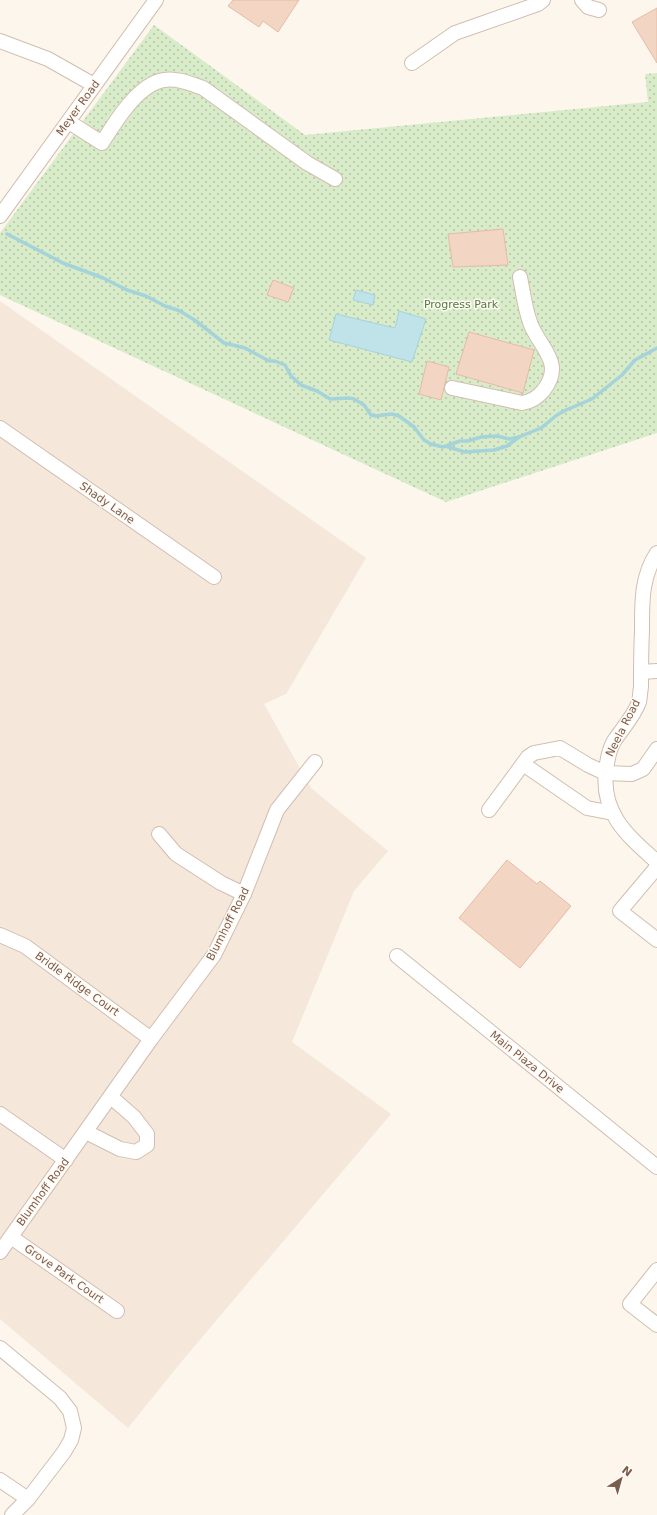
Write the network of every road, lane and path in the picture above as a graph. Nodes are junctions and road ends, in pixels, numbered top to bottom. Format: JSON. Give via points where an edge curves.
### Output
{"nodes":[{"id":1,"x":156,"y":0,"type":"edge"},
{"id":2,"x":543,"y":0,"type":"edge"},
{"id":3,"x":582,"y":0,"type":"edge"},
{"id":4,"x":599,"y":10,"type":"dead end"},
{"id":5,"x":0,"y":41,"type":"edge"},
{"id":6,"x":412,"y":63,"type":"dead end"},
{"id":7,"x":94,"y":85,"type":"junction"},
{"id":8,"x":69,"y":122,"type":"junction"},
{"id":9,"x":335,"y":179,"type":"dead end"},
{"id":10,"x":0,"y":216,"type":"edge"},
{"id":11,"x":520,"y":277,"type":"dead end"},
{"id":12,"x":452,"y":388,"type":"dead end"},
{"id":13,"x":0,"y":428,"type":"edge"},
{"id":14,"x":657,"y":553,"type":"edge"},
{"id":15,"x":214,"y":577,"type":"dead end"},
{"id":16,"x":657,"y":671,"type":"edge"},
{"id":17,"x":641,"y":672,"type":"junction"},
{"id":18,"x":657,"y":749,"type":"edge"},
{"id":19,"x":315,"y":762,"type":"dead end"},
{"id":20,"x":523,"y":764,"type":"junction"},
{"id":21,"x":606,"y":773,"type":"junction"},
{"id":22,"x":489,"y":810,"type":"dead end"},
{"id":23,"x":613,"y":813,"type":"junction"},
{"id":24,"x":159,"y":834,"type":"dead end"},
{"id":25,"x":657,"y":862,"type":"edge"},
{"id":26,"x":657,"y":867,"type":"edge"},
{"id":27,"x":244,"y":894,"type":"junction"},
{"id":28,"x":0,"y":935,"type":"edge"},
{"id":29,"x":657,"y":940,"type":"edge"},
{"id":30,"x":397,"y":956,"type":"dead end"},
{"id":31,"x":151,"y":1039,"type":"junction"},
{"id":32,"x":111,"y":1097,"type":"junction"},
{"id":33,"x":0,"y":1114,"type":"edge"},
{"id":34,"x":86,"y":1132,"type":"junction"},
{"id":35,"x":66,"y":1160,"type":"junction"},
{"id":36,"x":657,"y":1167,"type":"edge"},
{"id":37,"x":11,"y":1236,"type":"junction"},
{"id":38,"x":0,"y":1252,"type":"edge"},
{"id":39,"x":657,"y":1270,"type":"edge"},
{"id":40,"x":117,"y":1311,"type":"dead end"},
{"id":41,"x":657,"y":1325,"type":"edge"},
{"id":42,"x":0,"y":1348,"type":"edge"},
{"id":43,"x":0,"y":1480,"type":"edge"},
{"id":44,"x":28,"y":1499,"type":"junction"},
{"id":45,"x":12,"y":1515,"type":"edge"}],
"edges":[{"from":1,"to":7,"type":"street","name":"Meyer Road"},
{"from":2,"to":6,"type":"street","via":[[455,33]]},
{"from":3,"to":4,"type":"street","via":[[588,7]]},
{"from":5,"to":7,"type":"street","via":[[48,59]]},
{"from":7,"to":8,"type":"street","name":"Meyer Road"},
{"from":8,"to":9,"type":"street","via":[[102,143],[116,121],[139,94],[164,80],[184,81],[203,88],[307,163]]},
{"from":8,"to":10,"type":"street","name":"Meyer Road"},
{"from":11,"to":12,"type":"street","via":[[531,325],[548,352],[552,364],[552,374],[547,385],[530,402],[522,403]]},
{"from":13,"to":15,"type":"street","name":"Shady Lane"},
{"from":14,"to":17,"type":"street","name":"Neela Road","via":[[646,577],[642,595]]},
{"from":16,"to":17,"type":"street"},
{"from":17,"to":21,"type":"street","name":"Neela Road","via":[[639,702],[613,743],[607,759]]},
{"from":18,"to":21,"type":"street","via":[[643,769],[632,774]]},
{"from":19,"to":27,"type":"street","name":"Blumhoff Road","via":[[277,810]]},
{"from":20,"to":21,"type":"street","via":[[534,753],[560,748]]},
{"from":20,"to":22,"type":"street"},
{"from":20,"to":23,"type":"street","via":[[587,808]]},
{"from":21,"to":23,"type":"street","name":"Neela Road","via":[[604,782]]},
{"from":23,"to":25,"type":"street","name":"Neela Road","via":[[618,824],[631,839]]},
{"from":24,"to":27,"type":"street","via":[[176,854],[221,883]]},
{"from":26,"to":29,"type":"street","via":[[620,911]]},
{"from":27,"to":31,"type":"street","name":"Blumhoff Road","via":[[214,955]]},
{"from":28,"to":31,"type":"street","name":"Bridle Ridge Court","via":[[25,946]]},
{"from":30,"to":36,"type":"street","name":"Main Plaza Drive"},
{"from":31,"to":32,"type":"street","name":"Blumhoff Road"},
{"from":32,"to":34,"type":"street","name":"Blumhoff Road"},
{"from":32,"to":34,"type":"street","via":[[147,1134],[147,1145],[136,1152],[120,1149]]},
{"from":33,"to":35,"type":"street"},
{"from":34,"to":35,"type":"street","name":"Blumhoff Road"},
{"from":35,"to":37,"type":"street","name":"Blumhoff Road"},
{"from":37,"to":38,"type":"street","name":"Blumhoff Road"},
{"from":37,"to":40,"type":"street","name":"Grove Park Court"},
{"from":39,"to":41,"type":"street","via":[[630,1304]]},
{"from":42,"to":44,"type":"street","via":[[60,1398],[70,1411],[74,1428],[64,1452]]},
{"from":43,"to":44,"type":"street"},
{"from":44,"to":45,"type":"street"}]}
